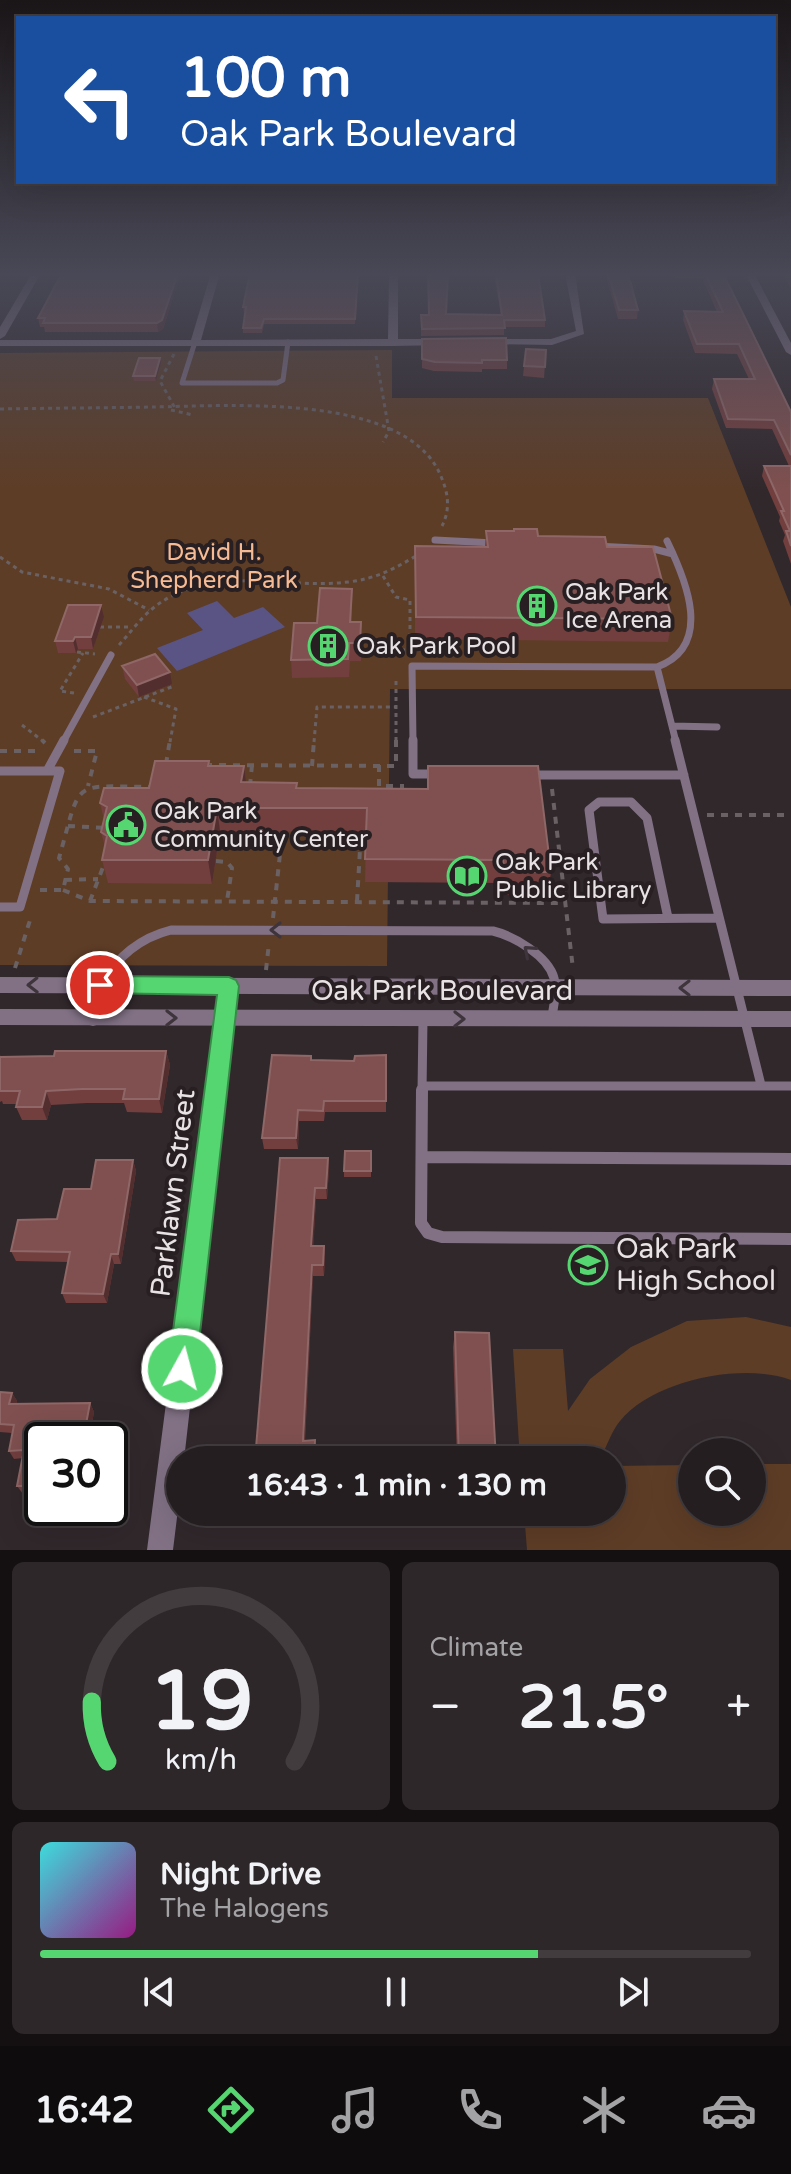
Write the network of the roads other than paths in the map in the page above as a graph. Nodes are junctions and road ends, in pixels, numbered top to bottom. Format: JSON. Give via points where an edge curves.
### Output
{"nodes":[{"id":1,"x":194,"y":345,"type":"edge"},
{"id":2,"x":288,"y":345,"type":"edge"},
{"id":3,"x":435,"y":540,"type":"road end"},
{"id":4,"x":667,"y":541,"type":"dead end"},
{"id":5,"x":506,"y":543,"type":"edge"},
{"id":6,"x":579,"y":545,"type":"edge"},
{"id":7,"x":673,"y":554,"type":"junction"},
{"id":8,"x":111,"y":655,"type":"road end"},
{"id":9,"x":657,"y":667,"type":"junction"},
{"id":10,"x":672,"y":726,"type":"junction"},
{"id":11,"x":717,"y":727,"type":"dead end"},
{"id":12,"x":0,"y":771,"type":"edge"},
{"id":13,"x":47,"y":771,"type":"junction"},
{"id":14,"x":444,"y":774,"type":"edge"},
{"id":15,"x":514,"y":775,"type":"edge"},
{"id":16,"x":684,"y":775,"type":"junction"},
{"id":17,"x":0,"y":907,"type":"edge"},
{"id":18,"x":668,"y":918,"type":"junction"},
{"id":19,"x":719,"y":918,"type":"junction"},
{"id":20,"x":0,"y":985,"type":"edge"},
{"id":21,"x":100,"y":985,"type":"junction"},
{"id":22,"x":229,"y":986,"type":"junction"},
{"id":23,"x":555,"y":988,"type":"junction"},
{"id":24,"x":737,"y":988,"type":"junction"},
{"id":25,"x":791,"y":988,"type":"edge"},
{"id":26,"x":0,"y":1017,"type":"edge"},
{"id":27,"x":93,"y":1018,"type":"junction"},
{"id":28,"x":225,"y":1018,"type":"junction"},
{"id":29,"x":423,"y":1019,"type":"junction"},
{"id":30,"x":552,"y":1019,"type":"junction"},
{"id":31,"x":744,"y":1019,"type":"junction"},
{"id":32,"x":791,"y":1019,"type":"edge"},
{"id":33,"x":761,"y":1085,"type":"junction"},
{"id":34,"x":422,"y":1086,"type":"junction"},
{"id":35,"x":791,"y":1086,"type":"edge"},
{"id":36,"x":422,"y":1157,"type":"junction"},
{"id":37,"x":791,"y":1159,"type":"edge"},
{"id":38,"x":791,"y":1239,"type":"edge"},
{"id":39,"x":160,"y":1550,"type":"edge"}],
"edges":[{"from":1,"to":2,"type":"lane","via":[[182,383],[277,383],[283,380]]},
{"from":3,"to":5,"type":"lane"},
{"from":4,"to":7,"type":"lane"},
{"from":6,"to":7,"type":"lane"},
{"from":7,"to":9,"type":"lane","via":[[688,588],[691,621],[684,651]]},
{"from":8,"to":13,"type":"lane"},
{"from":9,"to":10,"type":"lane"},
{"from":9,"to":14,"type":"lane","via":[[411,662],[413,774]]},
{"from":10,"to":11,"type":"lane"},
{"from":10,"to":16,"type":"lane"},
{"from":12,"to":13,"type":"lane"},
{"from":13,"to":17,"type":"lane","via":[[60,771],[20,907]]},
{"from":15,"to":16,"type":"lane"},
{"from":16,"to":19,"type":"lane"},
{"from":18,"to":18,"type":"lane","via":[[603,919],[589,810],[599,802],[631,802],[647,818]]},
{"from":18,"to":19,"type":"lane"},
{"from":19,"to":24,"type":"lane"},
{"from":21,"to":20,"type":"street","name":"Oak Park Boulevard","one_way":true},
{"from":21,"to":22,"type":"street","name":"Oak Park Boulevard"},
{"from":23,"to":21,"type":"lane","one_way":true,"via":[[549,969],[502,932],[271,930],[156,932],[109,967]]},
{"from":21,"to":27,"type":"street"},
{"from":22,"to":23,"type":"street","name":"Oak Park Boulevard"},
{"from":22,"to":28,"type":"street","name":"Parklawn Street"},
{"from":24,"to":23,"type":"street","name":"Oak Park Boulevard","one_way":true},
{"from":23,"to":30,"type":"lane"},
{"from":24,"to":25,"type":"street","name":"Oak Park Boulevard"},
{"from":24,"to":31,"type":"lane"},
{"from":26,"to":27,"type":"street","name":"Oak Park Boulevard"},
{"from":27,"to":28,"type":"street","name":"Oak Park Boulevard","one_way":true},
{"from":28,"to":29,"type":"street","name":"Oak Park Boulevard"},
{"from":28,"to":39,"type":"street","name":"Parklawn Street"},
{"from":29,"to":30,"type":"street","name":"Oak Park Boulevard","one_way":true},
{"from":29,"to":34,"type":"lane"},
{"from":30,"to":31,"type":"street","name":"Oak Park Boulevard"},
{"from":31,"to":32,"type":"street","name":"Oak Park Boulevard"},
{"from":31,"to":33,"type":"lane"},
{"from":33,"to":34,"type":"lane"},
{"from":33,"to":35,"type":"lane"},
{"from":34,"to":36,"type":"lane"},
{"from":36,"to":37,"type":"lane"},
{"from":36,"to":38,"type":"lane","via":[[421,1223],[428,1233],[442,1237]]}]}
